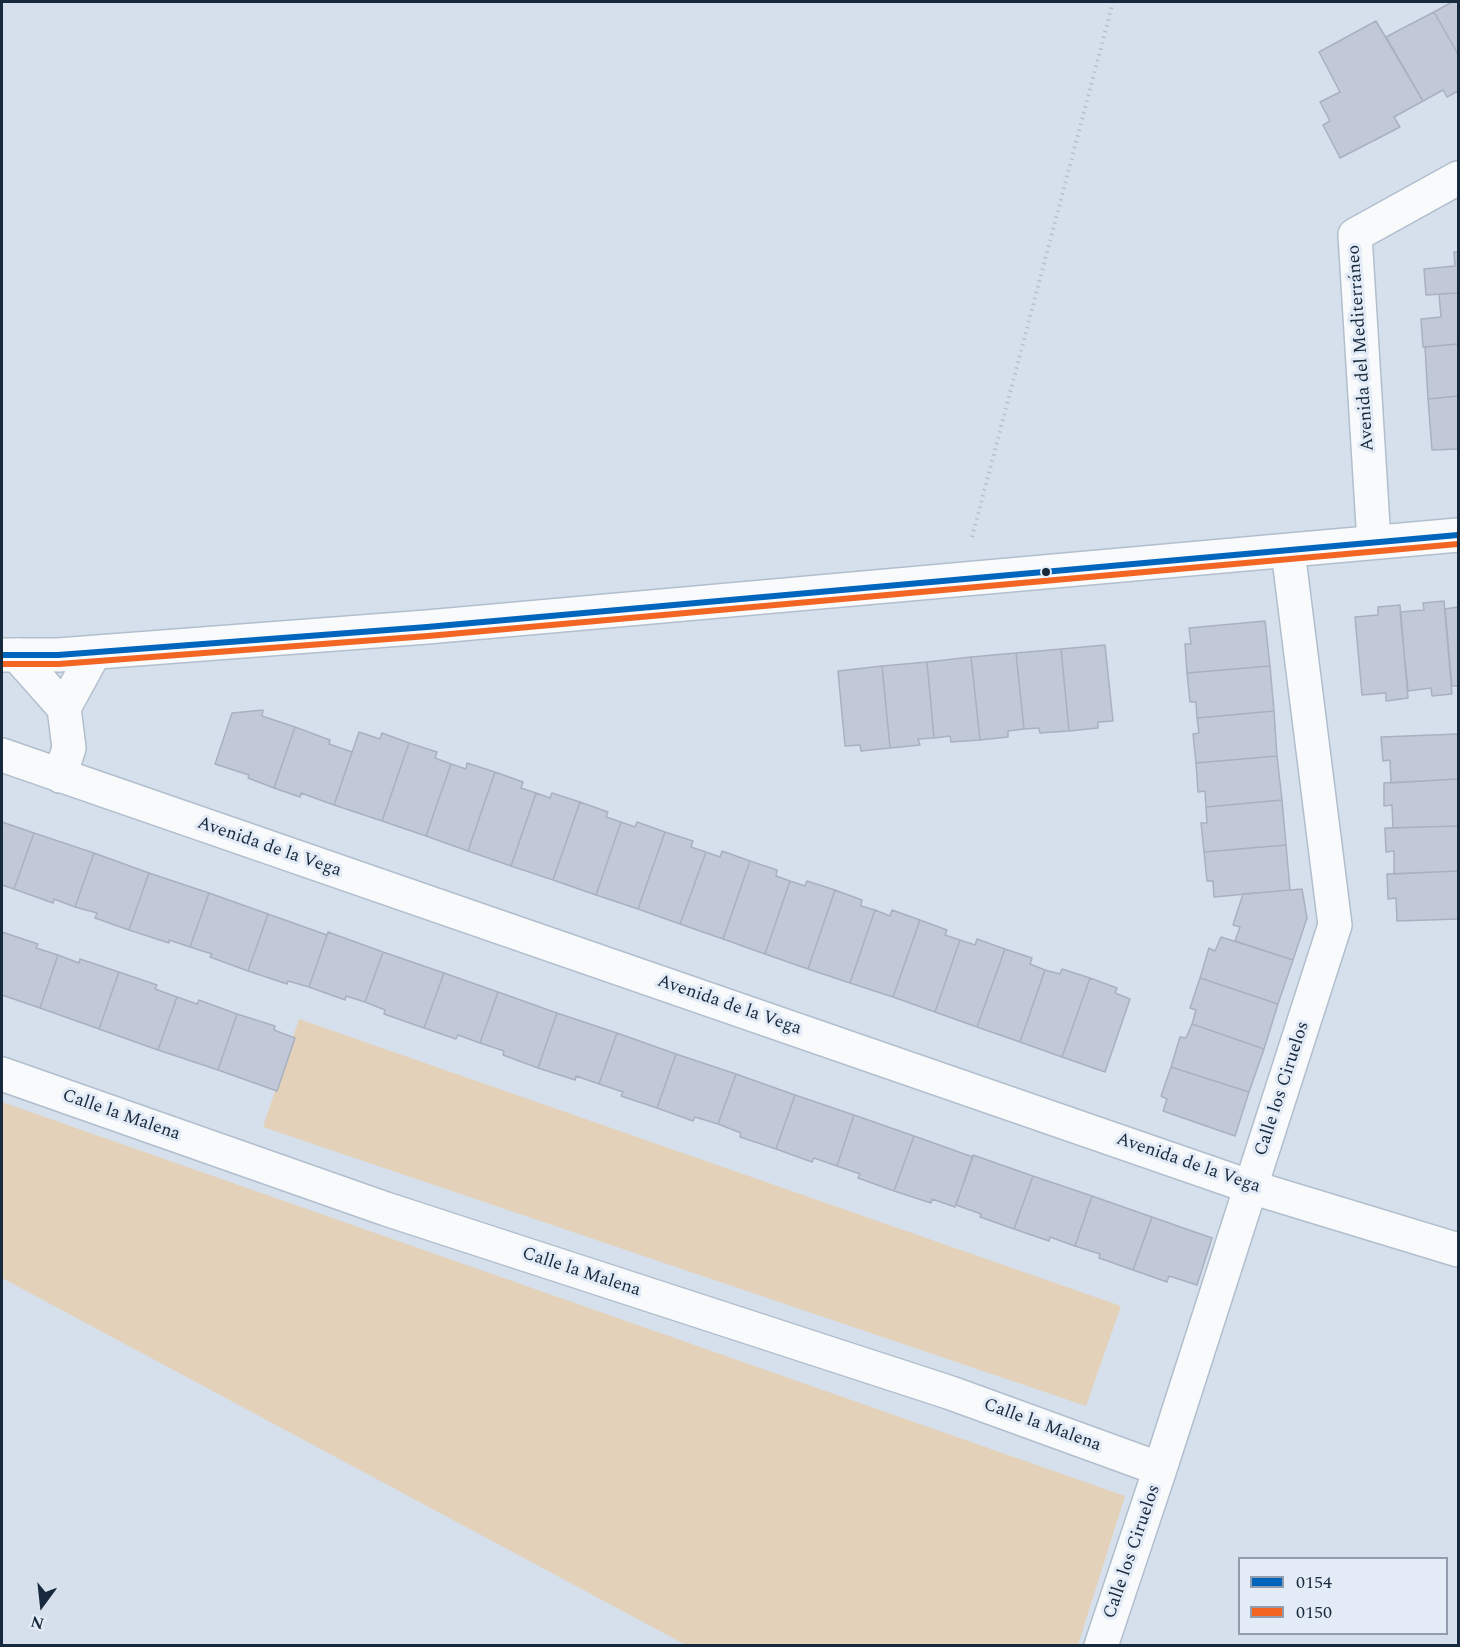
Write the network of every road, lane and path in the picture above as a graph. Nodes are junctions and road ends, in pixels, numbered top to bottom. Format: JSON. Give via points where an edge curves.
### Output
{"nodes":[{"id":1,"x":1113,"y":2,"type":"edge"},
{"id":2,"x":1458,"y":178,"type":"edge"},
{"id":3,"x":1458,"y":535,"type":"edge"},
{"id":4,"x":1374,"y":542,"type":"junction"},
{"id":5,"x":1288,"y":551,"type":"junction"},
{"id":6,"x":974,"y":579,"type":"junction"},
{"id":7,"x":94,"y":653,"type":"junction"},
{"id":8,"x":9,"y":655,"type":"edge"},
{"id":9,"x":63,"y":708,"type":"junction"},
{"id":10,"x":2,"y":755,"type":"edge"},
{"id":11,"x":60,"y":776,"type":"junction"},
{"id":12,"x":2,"y":1074,"type":"edge"},
{"id":13,"x":1251,"y":1186,"type":"junction"},
{"id":14,"x":1458,"y":1250,"type":"edge"},
{"id":15,"x":1161,"y":1469,"type":"junction"},
{"id":16,"x":1101,"y":1646,"type":"edge"}],
"edges":[{"from":1,"to":6,"type":"path","via":[[970,543]]},
{"from":2,"to":4,"type":"street","name":"Avenida del Mediterráneo","via":[[1355,235]]},
{"from":3,"to":4,"type":"street"},
{"from":4,"to":5,"type":"street"},
{"from":5,"to":6,"type":"street"},
{"from":5,"to":13,"type":"street","name":"Calle los Ciruelos","via":[[1335,925]]},
{"from":6,"to":7,"type":"street"},
{"from":7,"to":8,"type":"street"},
{"from":7,"to":9,"type":"street"},
{"from":8,"to":9,"type":"street"},
{"from":9,"to":11,"type":"street","via":[[69,748]]},
{"from":10,"to":11,"type":"street","name":"Avenida de la Vega"},
{"from":11,"to":13,"type":"street","name":"Avenida de la Vega"},
{"from":12,"to":15,"type":"street","name":"Calle la Malena","via":[[386,1209],[951,1393]]},
{"from":13,"to":14,"type":"street","name":"Avenida de la Vega"},
{"from":13,"to":15,"type":"street","name":"Calle los Ciruelos"},
{"from":15,"to":16,"type":"street","name":"Calle los Ciruelos"}]}
